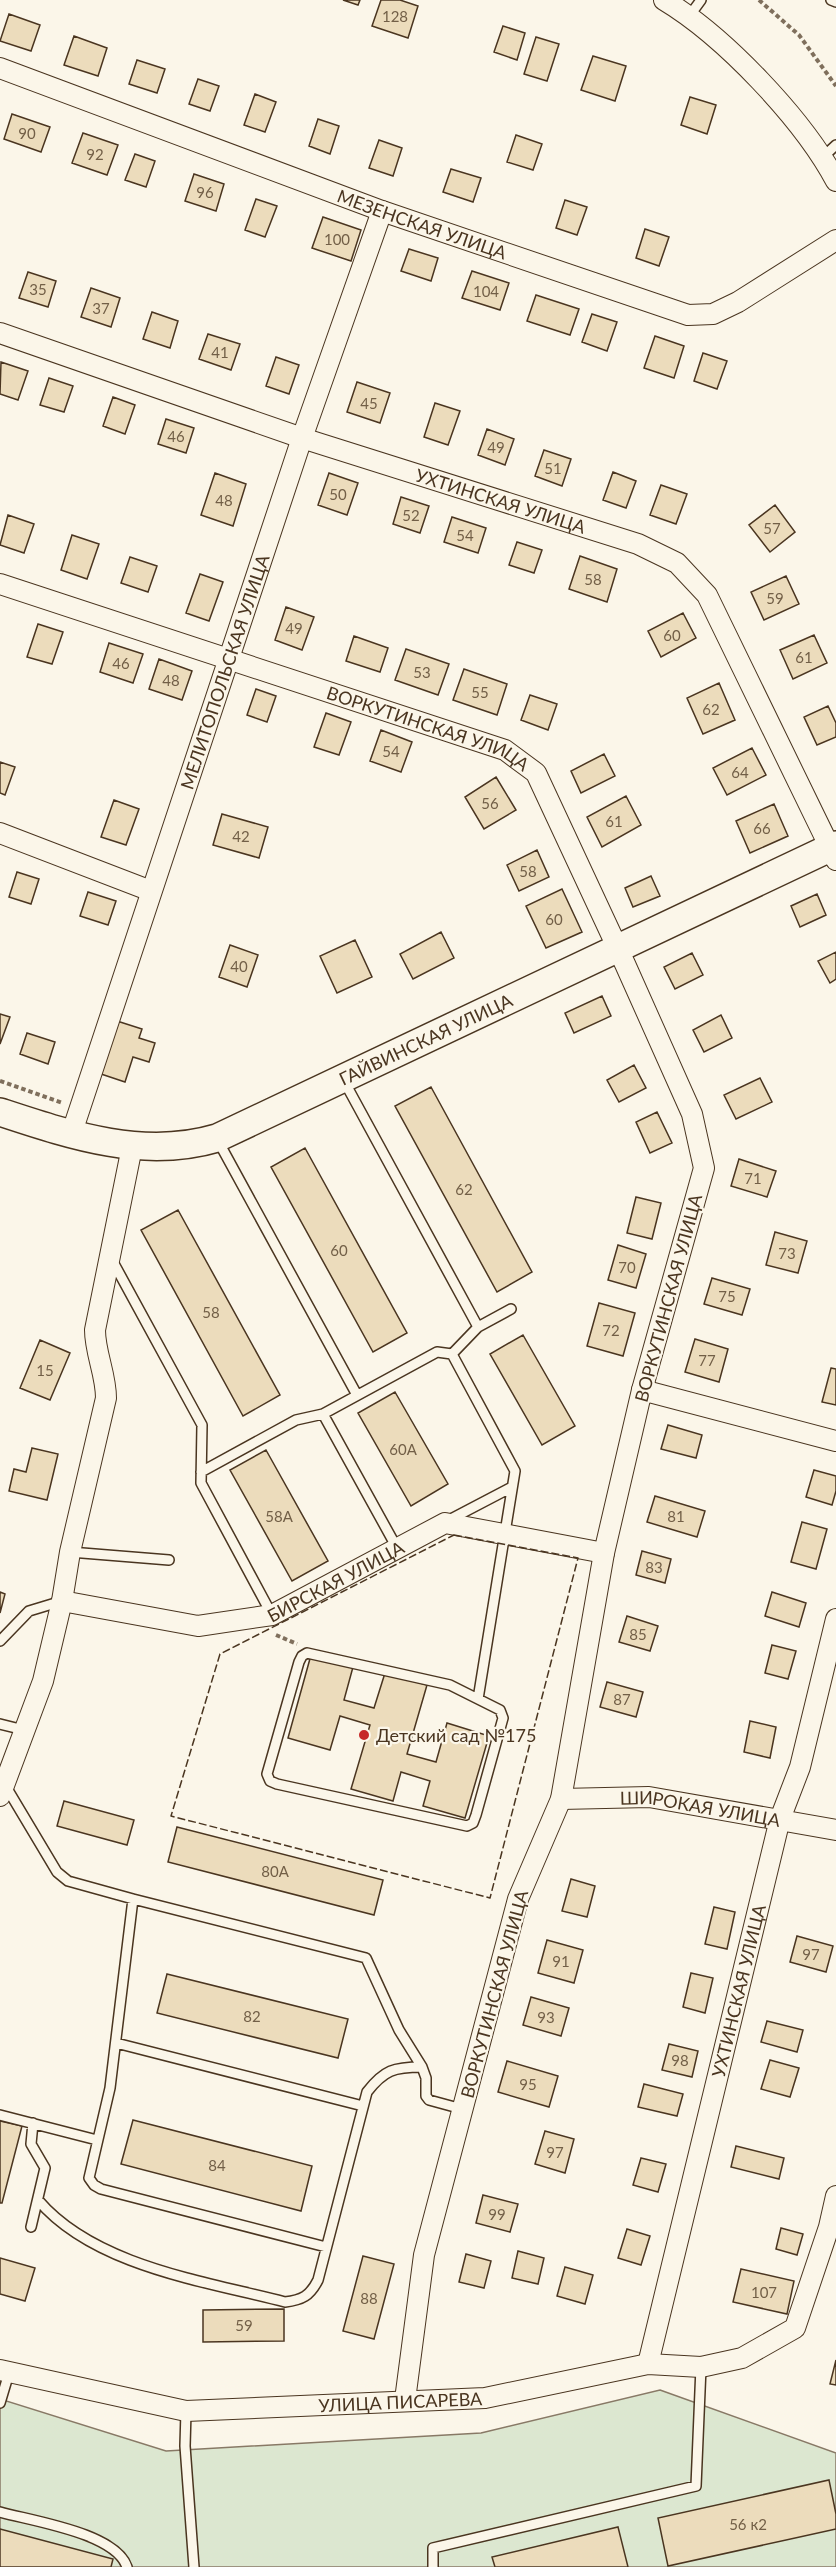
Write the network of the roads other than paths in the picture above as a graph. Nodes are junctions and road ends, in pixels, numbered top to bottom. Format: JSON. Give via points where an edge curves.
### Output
{"nodes":[{"id":1,"x":664,"y":0,"type":"edge"},
{"id":2,"x":831,"y":0,"type":"edge"},
{"id":3,"x":836,"y":2,"type":"edge"},
{"id":4,"x":695,"y":8,"type":"edge"},
{"id":5,"x":0,"y":68,"type":"edge"},
{"id":6,"x":830,"y":151,"type":"edge"},
{"id":7,"x":836,"y":181,"type":"edge"},
{"id":8,"x":382,"y":211,"type":"junction"},
{"id":9,"x":836,"y":240,"type":"edge"},
{"id":10,"x":0,"y":333,"type":"edge"},
{"id":11,"x":302,"y":438,"type":"junction"},
{"id":12,"x":0,"y":584,"type":"edge"},
{"id":13,"x":230,"y":659,"type":"junction"},
{"id":14,"x":0,"y":833,"type":"edge"},
{"id":15,"x":834,"y":851,"type":"edge"},
{"id":16,"x":151,"y":891,"type":"junction"},
{"id":17,"x":618,"y":948,"type":"junction"},
{"id":18,"x":343,"y":1078,"type":"junction"},
{"id":19,"x":0,"y":1112,"type":"edge"},
{"id":20,"x":71,"y":1135,"type":"junction"},
{"id":21,"x":216,"y":1138,"type":"junction"},
{"id":22,"x":132,"y":1147,"type":"junction"},
{"id":23,"x":110,"y":1256,"type":"junction"},
{"id":24,"x":511,"y":1309,"type":"dead end"},
{"id":25,"x":478,"y":1327,"type":"junction"},
{"id":26,"x":452,"y":1354,"type":"junction"},
{"id":27,"x":642,"y":1390,"type":"junction"},
{"id":28,"x":357,"y":1395,"type":"junction"},
{"id":29,"x":323,"y":1414,"type":"junction"},
{"id":30,"x":836,"y":1441,"type":"edge"},
{"id":31,"x":201,"y":1472,"type":"junction"},
{"id":32,"x":512,"y":1487,"type":"junction"},
{"id":33,"x":445,"y":1523,"type":"junction"},
{"id":34,"x":504,"y":1534,"type":"junction"},
{"id":35,"x":397,"y":1548,"type":"junction"},
{"id":36,"x":70,"y":1552,"type":"junction"},
{"id":37,"x":604,"y":1553,"type":"junction"},
{"id":38,"x":169,"y":1560,"type":"dead end"},
{"id":39,"x":62,"y":1601,"type":"junction"},
{"id":40,"x":836,"y":1619,"type":"edge"},
{"id":41,"x":272,"y":1621,"type":"junction"},
{"id":42,"x":0,"y":1641,"type":"edge"},
{"id":43,"x":478,"y":1699,"type":"junction"},
{"id":44,"x":0,"y":1724,"type":"edge"},
{"id":45,"x":24,"y":1730,"type":"junction"},
{"id":46,"x":2,"y":1790,"type":"edge"},
{"id":47,"x":561,"y":1799,"type":"junction"},
{"id":48,"x":780,"y":1819,"type":"junction"},
{"id":49,"x":836,"y":1830,"type":"edge"},
{"id":50,"x":133,"y":1899,"type":"junction"},
{"id":51,"x":116,"y":2043,"type":"junction"},
{"id":52,"x":422,"y":2067,"type":"junction"},
{"id":53,"x":363,"y":2106,"type":"junction"},
{"id":54,"x":462,"y":2109,"type":"junction"},
{"id":55,"x":0,"y":2115,"type":"edge"},
{"id":56,"x":33,"y":2123,"type":"junction"},
{"id":57,"x":97,"y":2140,"type":"junction"},
{"id":58,"x":836,"y":2196,"type":"edge"},
{"id":59,"x":38,"y":2200,"type":"junction"},
{"id":60,"x":31,"y":2227,"type":"dead end"},
{"id":61,"x":326,"y":2247,"type":"junction"},
{"id":62,"x":648,"y":2364,"type":"junction"},
{"id":63,"x":701,"y":2367,"type":"junction"},
{"id":64,"x":5,"y":2372,"type":"edge"},
{"id":65,"x":405,"y":2400,"type":"junction"},
{"id":66,"x":0,"y":2403,"type":"edge"},
{"id":67,"x":186,"y":2411,"type":"junction"},
{"id":68,"x":0,"y":2512,"type":"edge"},
{"id":69,"x":128,"y":2567,"type":"edge"},
{"id":70,"x":194,"y":2567,"type":"edge"},
{"id":71,"x":433,"y":2567,"type":"edge"}],
"edges":[{"from":1,"to":4,"type":"street"},
{"from":2,"to":3,"type":"lane"},
{"from":4,"to":6,"type":"street"},
{"from":5,"to":8,"type":"street","name":"МЕЗЕНСКАЯ УЛИЦА"},
{"from":6,"to":7,"type":"street"},
{"from":8,"to":9,"type":"street","name":"МЕЗЕНСКАЯ УЛИЦА","via":[[688,315],[713,314],[738,302]]},
{"from":8,"to":11,"type":"street","name":"МЕЛИТОПОЛЬСКАЯ УЛИЦА"},
{"from":10,"to":11,"type":"street","name":"УХТИНСКАЯ УЛИЦА"},
{"from":11,"to":13,"type":"street","name":"МЕЛИТОПОЛЬСКАЯ УЛИЦА"},
{"from":11,"to":15,"type":"street","name":"УХТИНСКАЯ УЛИЦА","via":[[638,544],[677,563],[708,595]]},
{"from":12,"to":13,"type":"street","name":"ВОРКУТИНСКАЯ УЛИЦА"},
{"from":13,"to":16,"type":"street","name":"МЕЛИТОПОЛЬСКАЯ УЛИЦА"},
{"from":13,"to":17,"type":"street","name":"ВОРКУТИНСКАЯ УЛИЦА","via":[[505,750],[536,773]]},
{"from":14,"to":16,"type":"street"},
{"from":15,"to":17,"type":"main road","name":"ГАЙВИНСКАЯ УЛИЦА"},
{"from":16,"to":20,"type":"street","name":"МЕЛИТОПОЛЬСКАЯ УЛИЦА"},
{"from":17,"to":18,"type":"main road","name":"ГАЙВИНСКАЯ УЛИЦА"},
{"from":17,"to":27,"type":"street","name":"ВОРКУТИНСКАЯ УЛИЦА","via":[[692,1114],[704,1168]]},
{"from":18,"to":21,"type":"main road","name":"ГАЙВИНСКАЯ УЛИЦА"},
{"from":18,"to":25,"type":"lane"},
{"from":19,"to":20,"type":"main road","name":"ГАЙВИНСКАЯ УЛИЦА"},
{"from":20,"to":22,"type":"main road","name":"ГАЙВИНСКАЯ УЛИЦА"},
{"from":21,"to":22,"type":"main road","name":"ГАЙВИНСКАЯ УЛИЦА","via":[[193,1145]]},
{"from":21,"to":28,"type":"lane"},
{"from":22,"to":23,"type":"street"},
{"from":23,"to":31,"type":"lane","via":[[202,1425]]},
{"from":23,"to":36,"type":"street","via":[[95,1330],[106,1398]]},
{"from":24,"to":25,"type":"lane"},
{"from":25,"to":26,"type":"lane"},
{"from":26,"to":28,"type":"lane","via":[[437,1352]]},
{"from":26,"to":32,"type":"lane","via":[[515,1471]]},
{"from":27,"to":30,"type":"street"},
{"from":27,"to":37,"type":"street","name":"ВОРКУТИНСКАЯ УЛИЦА"},
{"from":28,"to":29,"type":"lane"},
{"from":29,"to":31,"type":"lane","via":[[296,1420]]},
{"from":29,"to":35,"type":"lane"},
{"from":31,"to":41,"type":"lane","via":[[201,1483]]},
{"from":32,"to":33,"type":"lane"},
{"from":32,"to":34,"type":"lane"},
{"from":33,"to":34,"type":"street"},
{"from":33,"to":35,"type":"street","name":"БИРСКАЯ УЛИЦА"},
{"from":34,"to":37,"type":"street"},
{"from":34,"to":43,"type":"lane"},
{"from":35,"to":41,"type":"street","name":"БИРСКАЯ УЛИЦА"},
{"from":36,"to":38,"type":"lane"},
{"from":36,"to":39,"type":"street"},
{"from":37,"to":47,"type":"street","name":"ВОРКУТИНСКАЯ УЛИЦА"},
{"from":39,"to":41,"type":"street","name":"БИРСКАЯ УЛИЦА","via":[[198,1626]]},
{"from":39,"to":42,"type":"lane","via":[[29,1611]]},
{"from":39,"to":45,"type":"street","via":[[43,1681]]},
{"from":40,"to":48,"type":"street","name":"УХТИНСКАЯ УЛИЦА","via":[[800,1767]]},
{"from":43,"to":43,"type":"lane","via":[[450,1685],[305,1654],[299,1662],[267,1774],[277,1784],[467,1826],[476,1815],[503,1718],[500,1710]]},
{"from":44,"to":45,"type":"lane"},
{"from":45,"to":46,"type":"street"},
{"from":46,"to":50,"type":"lane","via":[[57,1872],[68,1881]]},
{"from":47,"to":48,"type":"street","name":"ШИРОКАЯ УЛИЦА","via":[[649,1797]]},
{"from":47,"to":54,"type":"street","name":"ВОРКУТИНСКАЯ УЛИЦА","via":[[518,1899]]},
{"from":48,"to":49,"type":"street","name":"ШИРОКАЯ УЛИЦА"},
{"from":48,"to":62,"type":"street","name":"УХТИНСКАЯ УЛИЦА"},
{"from":50,"to":51,"type":"lane"},
{"from":50,"to":52,"type":"lane","via":[[366,1958],[399,2030]]},
{"from":51,"to":53,"type":"lane"},
{"from":51,"to":57,"type":"lane"},
{"from":52,"to":53,"type":"lane","via":[[387,2072],[367,2092]]},
{"from":52,"to":54,"type":"lane","via":[[429,2100]]},
{"from":53,"to":61,"type":"lane"},
{"from":54,"to":65,"type":"street","name":"ВОРКУТИНСКАЯ УЛИЦА","via":[[424,2255]]},
{"from":55,"to":56,"type":"lane"},
{"from":56,"to":57,"type":"lane"},
{"from":56,"to":59,"type":"lane","via":[[32,2144],[45,2168]]},
{"from":57,"to":61,"type":"lane","via":[[89,2178],[101,2189]]},
{"from":58,"to":63,"type":"street","name":"УЛИЦА ПИСАРЕВА","via":[[795,2328],[742,2358]]},
{"from":59,"to":60,"type":"lane"},
{"from":59,"to":61,"type":"lane","via":[[52,2216],[97,2247],[161,2270],[285,2302],[300,2301],[312,2293]]},
{"from":62,"to":63,"type":"street","name":"УЛИЦА ПИСАРЕВА"},
{"from":62,"to":65,"type":"street","name":"УЛИЦА ПИСАРЕВА","via":[[485,2398]]},
{"from":63,"to":71,"type":"lane","via":[[696,2486],[433,2547]]},
{"from":64,"to":66,"type":"lane"},
{"from":64,"to":67,"type":"street","name":"УЛИЦА ПИСАРЕВА"},
{"from":65,"to":67,"type":"street","name":"УЛИЦА ПИСАРЕВА"},
{"from":67,"to":70,"type":"lane"},
{"from":68,"to":69,"type":"lane","via":[[105,2541]]}]}
